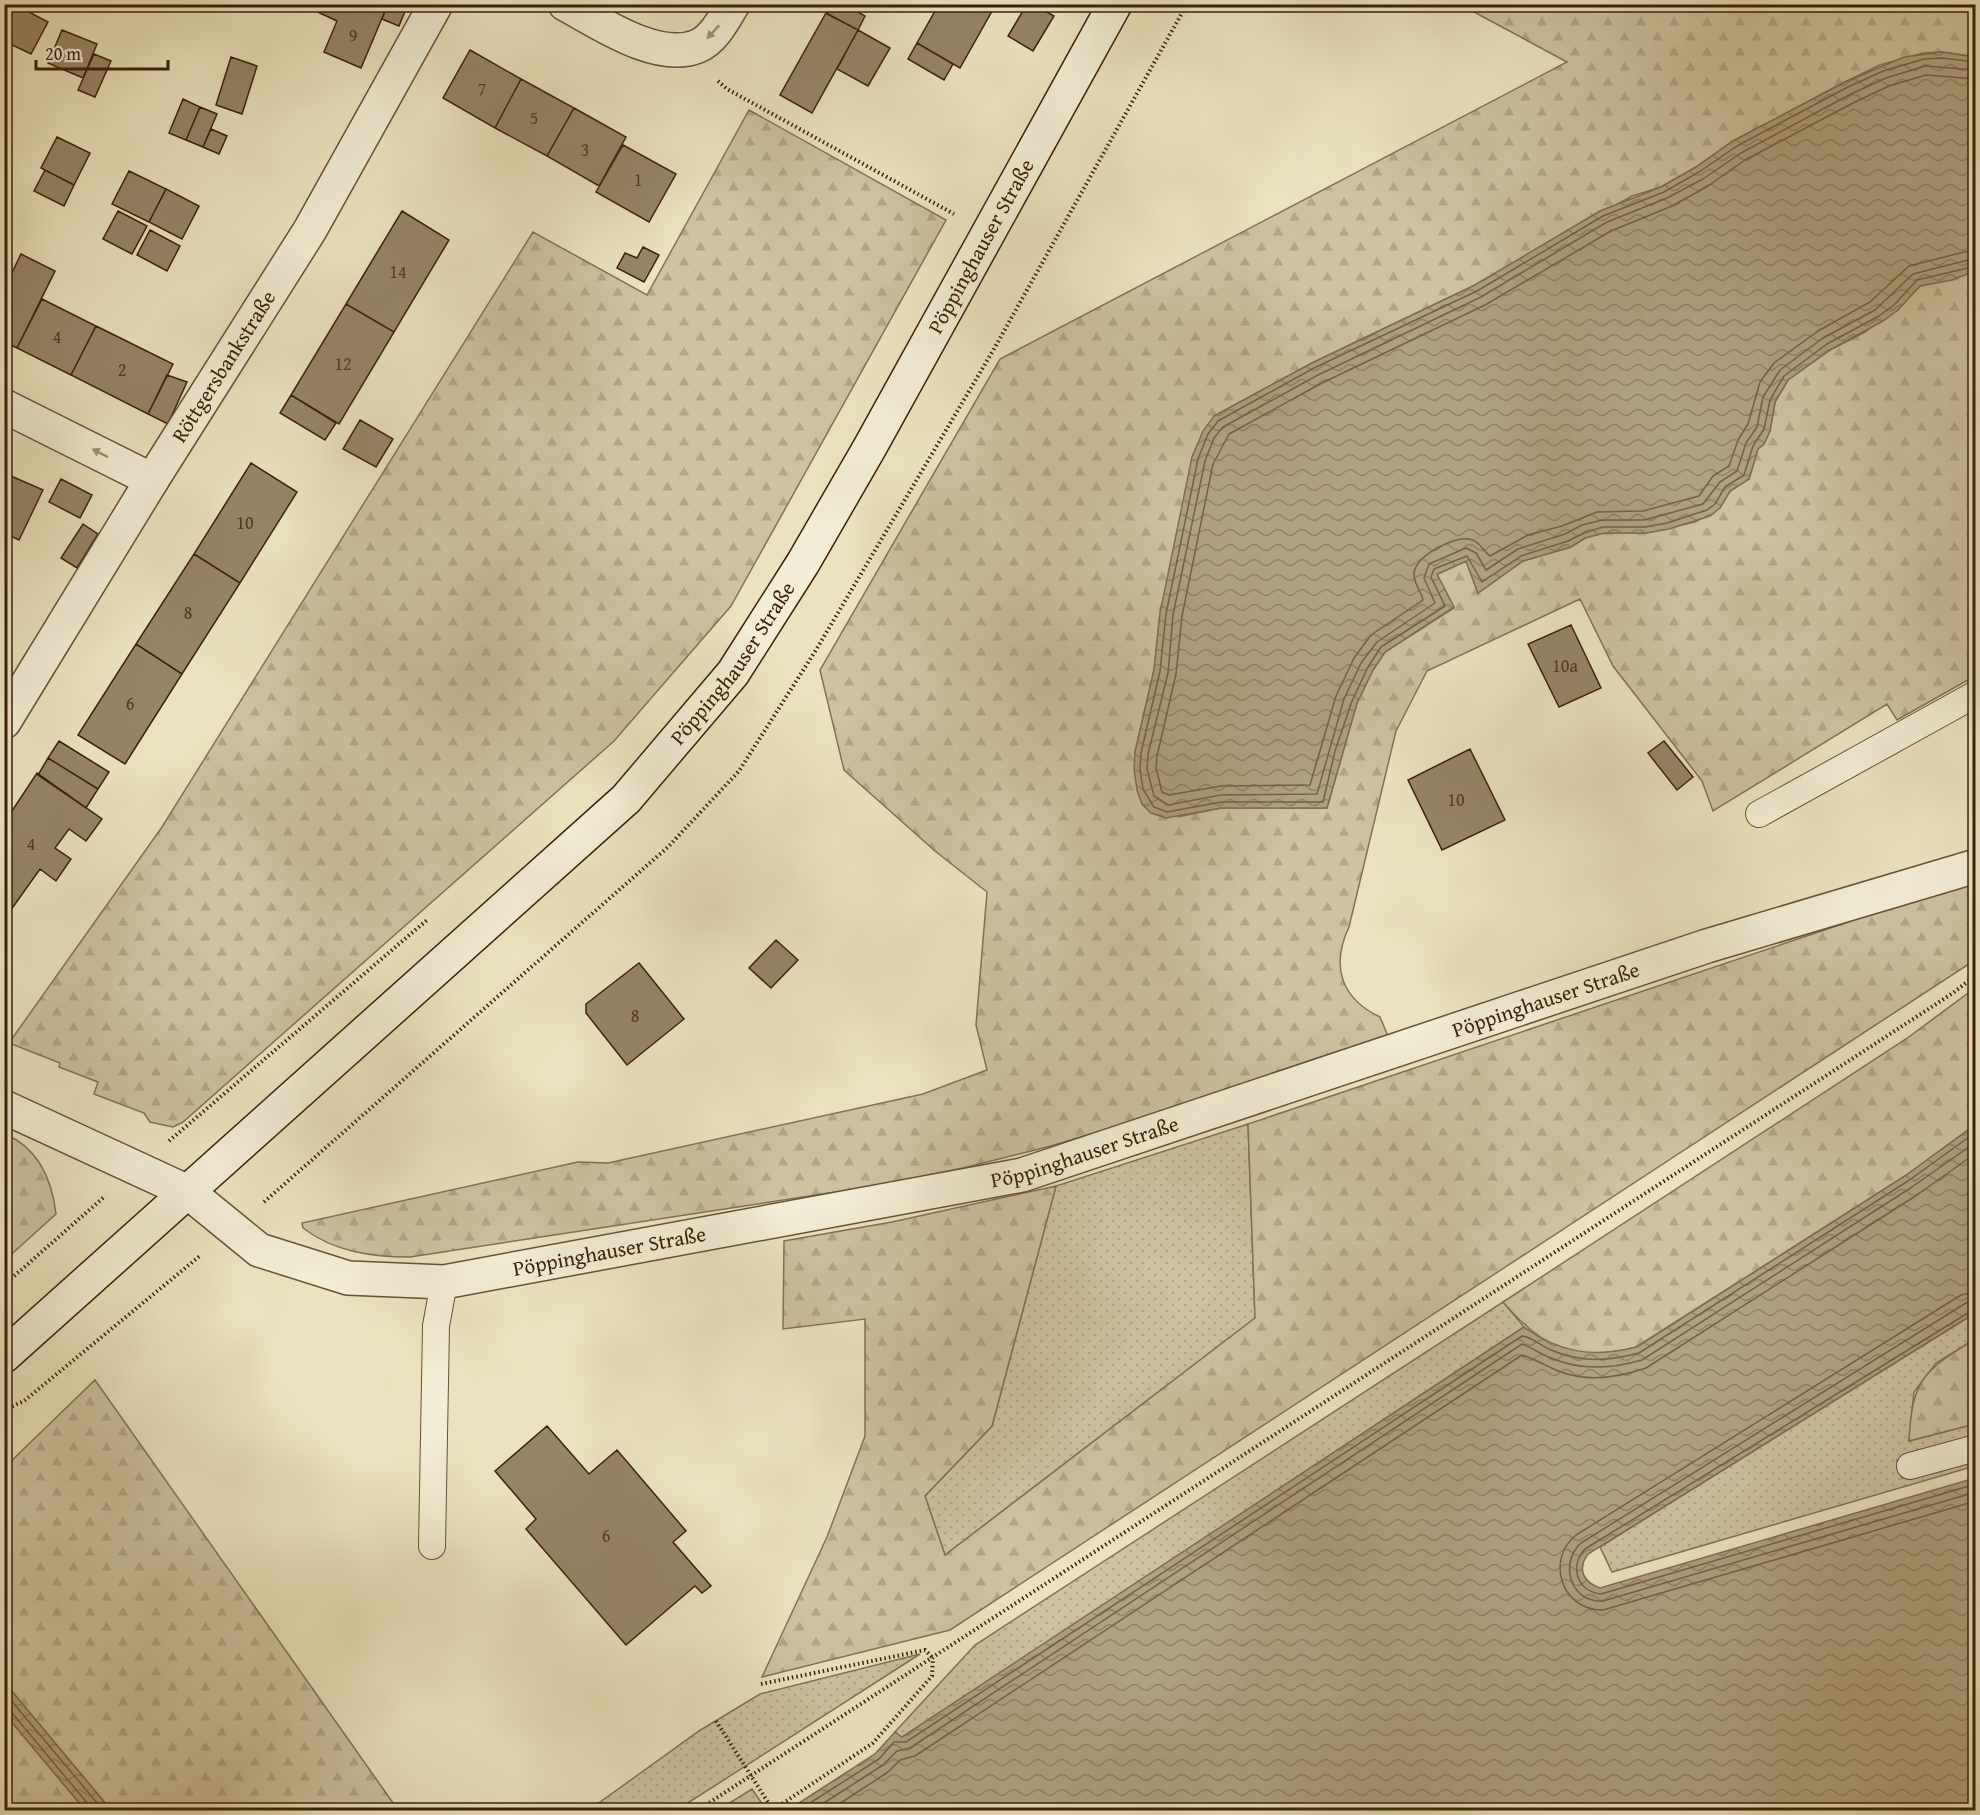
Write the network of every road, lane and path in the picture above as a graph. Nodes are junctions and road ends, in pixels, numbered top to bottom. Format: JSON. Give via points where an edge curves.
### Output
{"nodes":[{"id":1,"x":436,"y":4,"type":"edge"},
{"id":2,"x":565,"y":4,"type":"edge"},
{"id":3,"x":733,"y":4,"type":"edge"},
{"id":4,"x":1115,"y":4,"type":"edge"},
{"id":5,"x":685,"y":49,"type":"junction"},
{"id":6,"x":989,"y":233,"type":"junction"},
{"id":7,"x":4,"y":406,"type":"edge"},
{"id":8,"x":152,"y":480,"type":"junction"},
{"id":9,"x":1976,"y":694,"type":"edge"},
{"id":10,"x":4,"y":722,"type":"edge"},
{"id":11,"x":1759,"y":814,"type":"dead end"},
{"id":12,"x":1976,"y":866,"type":"edge"},
{"id":13,"x":429,"y":918,"type":"dead end"},
{"id":14,"x":1976,"y":975,"type":"edge"},
{"id":15,"x":4,"y":1107,"type":"edge"},
{"id":16,"x":137,"y":1169,"type":"junction"},
{"id":17,"x":286,"y":1184,"type":"dead end"},
{"id":18,"x":188,"y":1192,"type":"junction"},
{"id":19,"x":232,"y":1228,"type":"junction"},
{"id":20,"x":444,"y":1282,"type":"junction"},
{"id":21,"x":4,"y":1285,"type":"edge"},
{"id":22,"x":4,"y":1356,"type":"edge"},
{"id":23,"x":4,"y":1410,"type":"edge"},
{"id":24,"x":1976,"y":1448,"type":"edge"},
{"id":25,"x":1910,"y":1466,"type":"dead end"},
{"id":26,"x":432,"y":1546,"type":"dead end"},
{"id":27,"x":933,"y":1658,"type":"junction"},
{"id":28,"x":761,"y":1684,"type":"dead end"},
{"id":29,"x":716,"y":1721,"type":"dead end"},
{"id":30,"x":752,"y":1776,"type":"junction"},
{"id":31,"x":698,"y":1810,"type":"edge"}],
"edges":[{"from":1,"to":8,"type":"street","name":"Röttgersbankstraße","via":[[310,230]]},
{"from":2,"to":5,"type":"street","via":[[654,48]]},
{"from":3,"to":5,"type":"street","one_way":true,"via":[[717,30],[699,46]]},
{"from":4,"to":6,"type":"street","name":"Pöppinghauser Straße"},
{"from":5,"to":6,"type":"path","via":[[727,89]]},
{"from":6,"to":18,"type":"street","name":"Pöppinghauser Straße","via":[[803,563],[733,673],[626,799]]},
{"from":8,"to":7,"type":"street","one_way":true},
{"from":8,"to":10,"type":"street","name":"Röttgersbankstraße"},
{"from":9,"to":11,"type":"lane"},
{"from":12,"to":20,"type":"street","name":"Pöppinghauser Straße","via":[[1707,946],[1022,1175]]},
{"from":13,"to":16,"type":"path"},
{"from":14,"to":27,"type":"path"},
{"from":15,"to":16,"type":"street"},
{"from":16,"to":18,"type":"street"},
{"from":16,"to":21,"type":"path"},
{"from":17,"to":19,"type":"path"},
{"from":18,"to":19,"type":"street","name":"Pöppinghauser Straße"},
{"from":18,"to":22,"type":"street","name":"Pöppinghauser Straße"},
{"from":19,"to":20,"type":"street","name":"Pöppinghauser Straße","via":[[259,1250],[348,1278]]},
{"from":19,"to":23,"type":"path","via":[[24,1401]]},
{"from":20,"to":26,"type":"lane","via":[[436,1326]]},
{"from":24,"to":25,"type":"lane"},
{"from":27,"to":28,"type":"path","via":[[925,1650]]},
{"from":27,"to":30,"type":"path"},
{"from":27,"to":30,"type":"path","via":[[932,1676],[873,1743],[773,1810]]},
{"from":29,"to":30,"type":"path"},
{"from":30,"to":31,"type":"path"}]}
